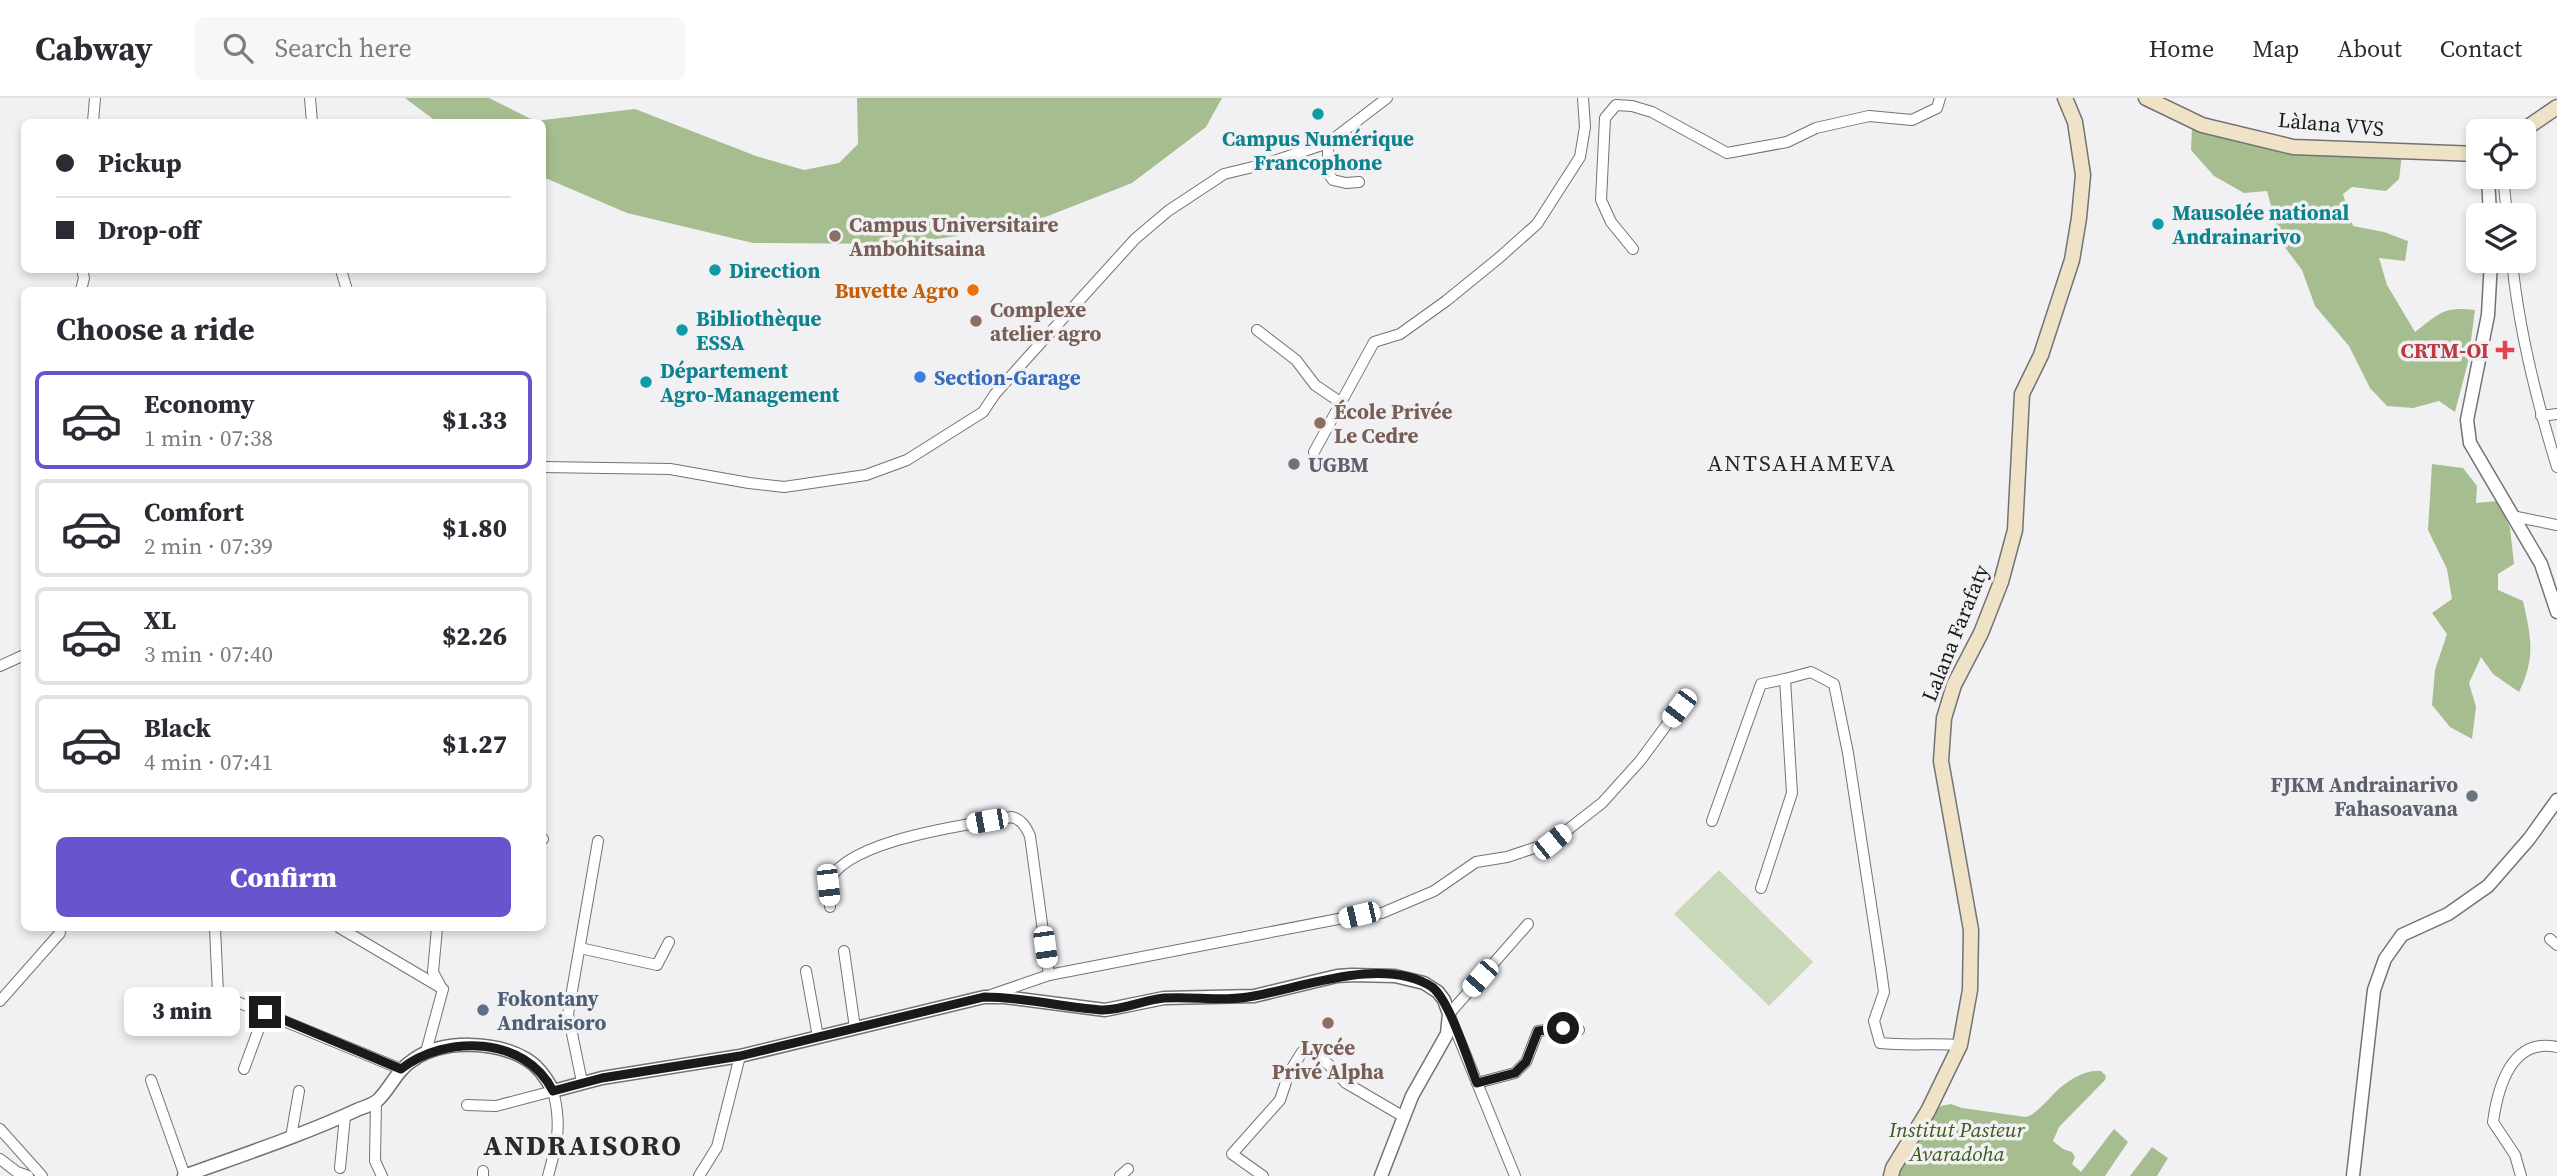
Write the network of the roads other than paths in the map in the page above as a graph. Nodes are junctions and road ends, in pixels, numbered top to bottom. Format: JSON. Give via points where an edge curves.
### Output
{"nodes":[{"id":1,"x":95,"y":98,"type":"edge"},
{"id":2,"x":310,"y":98,"type":"edge"},
{"id":3,"x":1387,"y":98,"type":"edge"},
{"id":4,"x":1583,"y":98,"type":"edge"},
{"id":5,"x":1940,"y":98,"type":"edge"},
{"id":6,"x":2065,"y":98,"type":"edge"},
{"id":7,"x":2147,"y":98,"type":"edge"},
{"id":8,"x":2557,"y":107,"type":"edge"},
{"id":9,"x":93,"y":119,"type":"edge"},
{"id":10,"x":312,"y":119,"type":"edge"},
{"id":11,"x":2536,"y":121,"type":"edge"},
{"id":12,"x":1328,"y":143,"type":"junction"},
{"id":13,"x":2466,"y":154,"type":"edge"},
{"id":14,"x":1359,"y":183,"type":"dead end"},
{"id":15,"x":1633,"y":249,"type":"dead end"},
{"id":16,"x":2490,"y":273,"type":"edge"},
{"id":17,"x":2513,"y":273,"type":"edge"},
{"id":18,"x":1257,"y":330,"type":"dead end"},
{"id":19,"x":1340,"y":402,"type":"junction"},
{"id":20,"x":2557,"y":414,"type":"edge"},
{"id":21,"x":2541,"y":416,"type":"junction"},
{"id":22,"x":1314,"y":452,"type":"dead end"},
{"id":23,"x":546,"y":467,"type":"edge"},
{"id":24,"x":2557,"y":467,"type":"edge"},
{"id":25,"x":2512,"y":516,"type":"junction"},
{"id":26,"x":2557,"y":526,"type":"edge"},
{"id":27,"x":2557,"y":612,"type":"edge"},
{"id":28,"x":21,"y":656,"type":"edge"},
{"id":29,"x":0,"y":666,"type":"edge"},
{"id":30,"x":1785,"y":678,"type":"junction"},
{"id":31,"x":1679,"y":708,"type":"dead end"},
{"id":32,"x":2557,"y":800,"type":"edge"},
{"id":33,"x":1712,"y":821,"type":"dead end"},
{"id":34,"x":598,"y":841,"type":"dead end"},
{"id":35,"x":1761,"y":888,"type":"dead end"},
{"id":36,"x":830,"y":907,"type":"dead end"},
{"id":37,"x":1528,"y":924,"type":"dead end"},
{"id":38,"x":215,"y":931,"type":"edge"},
{"id":39,"x":345,"y":931,"type":"edge"},
{"id":40,"x":437,"y":931,"type":"edge"},
{"id":41,"x":60,"y":933,"type":"dead end"},
{"id":42,"x":669,"y":942,"type":"dead end"},
{"id":43,"x":580,"y":948,"type":"junction"},
{"id":44,"x":845,"y":951,"type":"dead end"},
{"id":45,"x":806,"y":971,"type":"dead end"},
{"id":46,"x":1049,"y":975,"type":"junction"},
{"id":47,"x":443,"y":989,"type":"junction"},
{"id":48,"x":984,"y":997,"type":"junction"},
{"id":49,"x":0,"y":1001,"type":"edge"},
{"id":50,"x":265,"y":1012,"type":"junction"},
{"id":51,"x":1449,"y":1014,"type":"junction"},
{"id":52,"x":856,"y":1028,"type":"junction"},
{"id":53,"x":1579,"y":1030,"type":"dead end"},
{"id":54,"x":818,"y":1037,"type":"junction"},
{"id":55,"x":1961,"y":1045,"type":"junction"},
{"id":56,"x":2557,"y":1048,"type":"edge"},
{"id":57,"x":426,"y":1052,"type":"junction"},
{"id":58,"x":740,"y":1056,"type":"junction"},
{"id":59,"x":244,"y":1069,"type":"dead end"},
{"id":60,"x":401,"y":1069,"type":"junction"},
{"id":61,"x":151,"y":1080,"type":"dead end"},
{"id":62,"x":582,"y":1082,"type":"junction"},
{"id":63,"x":1477,"y":1083,"type":"junction"},
{"id":64,"x":299,"y":1091,"type":"dead end"},
{"id":65,"x":553,"y":1091,"type":"junction"},
{"id":66,"x":376,"y":1101,"type":"junction"},
{"id":67,"x":467,"y":1105,"type":"dead end"},
{"id":68,"x":345,"y":1116,"type":"junction"},
{"id":69,"x":1404,"y":1117,"type":"junction"},
{"id":70,"x":0,"y":1129,"type":"edge"},
{"id":71,"x":290,"y":1137,"type":"junction"},
{"id":72,"x":0,"y":1159,"type":"edge"},
{"id":73,"x":340,"y":1168,"type":"dead end"},
{"id":74,"x":28,"y":1176,"type":"edge"},
{"id":75,"x":42,"y":1176,"type":"edge"},
{"id":76,"x":185,"y":1176,"type":"edge"},
{"id":77,"x":382,"y":1176,"type":"edge"},
{"id":78,"x":548,"y":1176,"type":"edge"},
{"id":79,"x":699,"y":1176,"type":"edge"},
{"id":80,"x":1263,"y":1176,"type":"edge"},
{"id":81,"x":1381,"y":1176,"type":"edge"},
{"id":82,"x":1515,"y":1176,"type":"edge"},
{"id":83,"x":1891,"y":1176,"type":"edge"},
{"id":84,"x":2353,"y":1176,"type":"edge"},
{"id":85,"x":2521,"y":1176,"type":"edge"}],
"edges":[{"from":1,"to":9,"type":"street"},
{"from":2,"to":10,"type":"street"},
{"from":3,"to":12,"type":"street"},
{"from":4,"to":19,"type":"street","via":[[1580,157],[1537,224],[1446,301],[1400,334],[1374,342]]},
{"from":5,"to":15,"type":"street","via":[[1937,108],[1912,120],[1870,116],[1816,128],[1787,142],[1727,153],[1653,112],[1616,105],[1605,118],[1601,200],[1611,222]]},
{"from":6,"to":55,"type":"main road","name":"Lalana Farafaty","via":[[2075,122],[2083,175],[2072,260],[2041,355],[2022,394],[2015,530],[2001,582],[1954,685],[1944,718],[1941,761],[1971,930],[1970,990]]},
{"from":7,"to":13,"type":"main road","name":"Làlana VVS","via":[[2202,125],[2293,147]]},
{"from":8,"to":11,"type":"main road"},
{"from":12,"to":14,"type":"street","via":[[1328,173],[1333,180]]},
{"from":12,"to":23,"type":"street","via":[[1224,174],[1168,211],[1135,239],[983,412],[907,460],[866,475],[784,487],[670,469]]},
{"from":16,"to":25,"type":"street","via":[[2488,315],[2467,421],[2470,443]]},
{"from":17,"to":21,"type":"street"},
{"from":18,"to":19,"type":"street","via":[[1296,360],[1315,385]]},
{"from":19,"to":22,"type":"street"},
{"from":20,"to":21,"type":"street"},
{"from":21,"to":24,"type":"street"},
{"from":25,"to":26,"type":"street"},
{"from":25,"to":27,"type":"street","via":[[2541,564]]},
{"from":28,"to":29,"type":"street"},
{"from":30,"to":33,"type":"street","via":[[1761,684]]},
{"from":30,"to":35,"type":"street","via":[[1792,793]]},
{"from":30,"to":55,"type":"street","via":[[1811,671],[1834,684],[1884,992],[1874,1021],[1880,1043]]},
{"from":31,"to":46,"type":"street","via":[[1602,803],[1552,842],[1476,862],[1434,891],[1382,913]]},
{"from":32,"to":84,"type":"street","via":[[2488,886],[2448,914],[2402,935],[2385,959],[2374,990]]},
{"from":34,"to":43,"type":"street"},
{"from":36,"to":46,"type":"street","via":[[828,885],[847,861],[895,840],[1017,818],[1030,836]]},
{"from":37,"to":51,"type":"street"},
{"from":38,"to":50,"type":"street","via":[[218,994]]},
{"from":39,"to":47,"type":"street"},
{"from":40,"to":47,"type":"street","via":[[433,972]]},
{"from":41,"to":49,"type":"street"},
{"from":42,"to":43,"type":"street","via":[[657,965]]},
{"from":43,"to":62,"type":"street","via":[[568,1014]]},
{"from":44,"to":52,"type":"street"},
{"from":45,"to":54,"type":"street"},
{"from":46,"to":48,"type":"street"},
{"from":47,"to":57,"type":"street"},
{"from":48,"to":51,"type":"street","via":[[1105,1010],[1164,998],[1242,998],[1337,976],[1366,974],[1424,983],[1438,992]]},
{"from":48,"to":52,"type":"street"},
{"from":50,"to":59,"type":"street"},
{"from":50,"to":60,"type":"street"},
{"from":51,"to":63,"type":"street"},
{"from":51,"to":69,"type":"street","via":[[1447,1034]]},
{"from":52,"to":54,"type":"street"},
{"from":53,"to":63,"type":"street","via":[[1538,1031],[1526,1062],[1515,1073]]},
{"from":54,"to":58,"type":"street"},
{"from":55,"to":83,"type":"main road","name":"Lalana Farafaty"},
{"from":56,"to":85,"type":"street","via":[[2542,1044],[2526,1050],[2514,1061],[2500,1088],[2493,1122],[2515,1155]]},
{"from":57,"to":60,"type":"street"},
{"from":57,"to":65,"type":"street","via":[[460,1046],[511,1053],[528,1060]]},
{"from":58,"to":62,"type":"street"},
{"from":58,"to":79,"type":"street","via":[[717,1147]]},
{"from":60,"to":66,"type":"street"},
{"from":61,"to":76,"type":"street"},
{"from":62,"to":65,"type":"street"},
{"from":63,"to":82,"type":"street"},
{"from":64,"to":71,"type":"street"},
{"from":65,"to":67,"type":"street","via":[[496,1106]]},
{"from":65,"to":78,"type":"street","via":[[559,1139]]},
{"from":66,"to":68,"type":"street"},
{"from":66,"to":77,"type":"street","via":[[375,1161]]},
{"from":68,"to":71,"type":"street"},
{"from":68,"to":73,"type":"street"},
{"from":69,"to":80,"type":"street","via":[[1346,1083],[1312,1052],[1302,1052],[1280,1100],[1232,1154]]},
{"from":69,"to":81,"type":"street"},
{"from":70,"to":75,"type":"street"},
{"from":71,"to":76,"type":"street"},
{"from":72,"to":74,"type":"street"}]}
